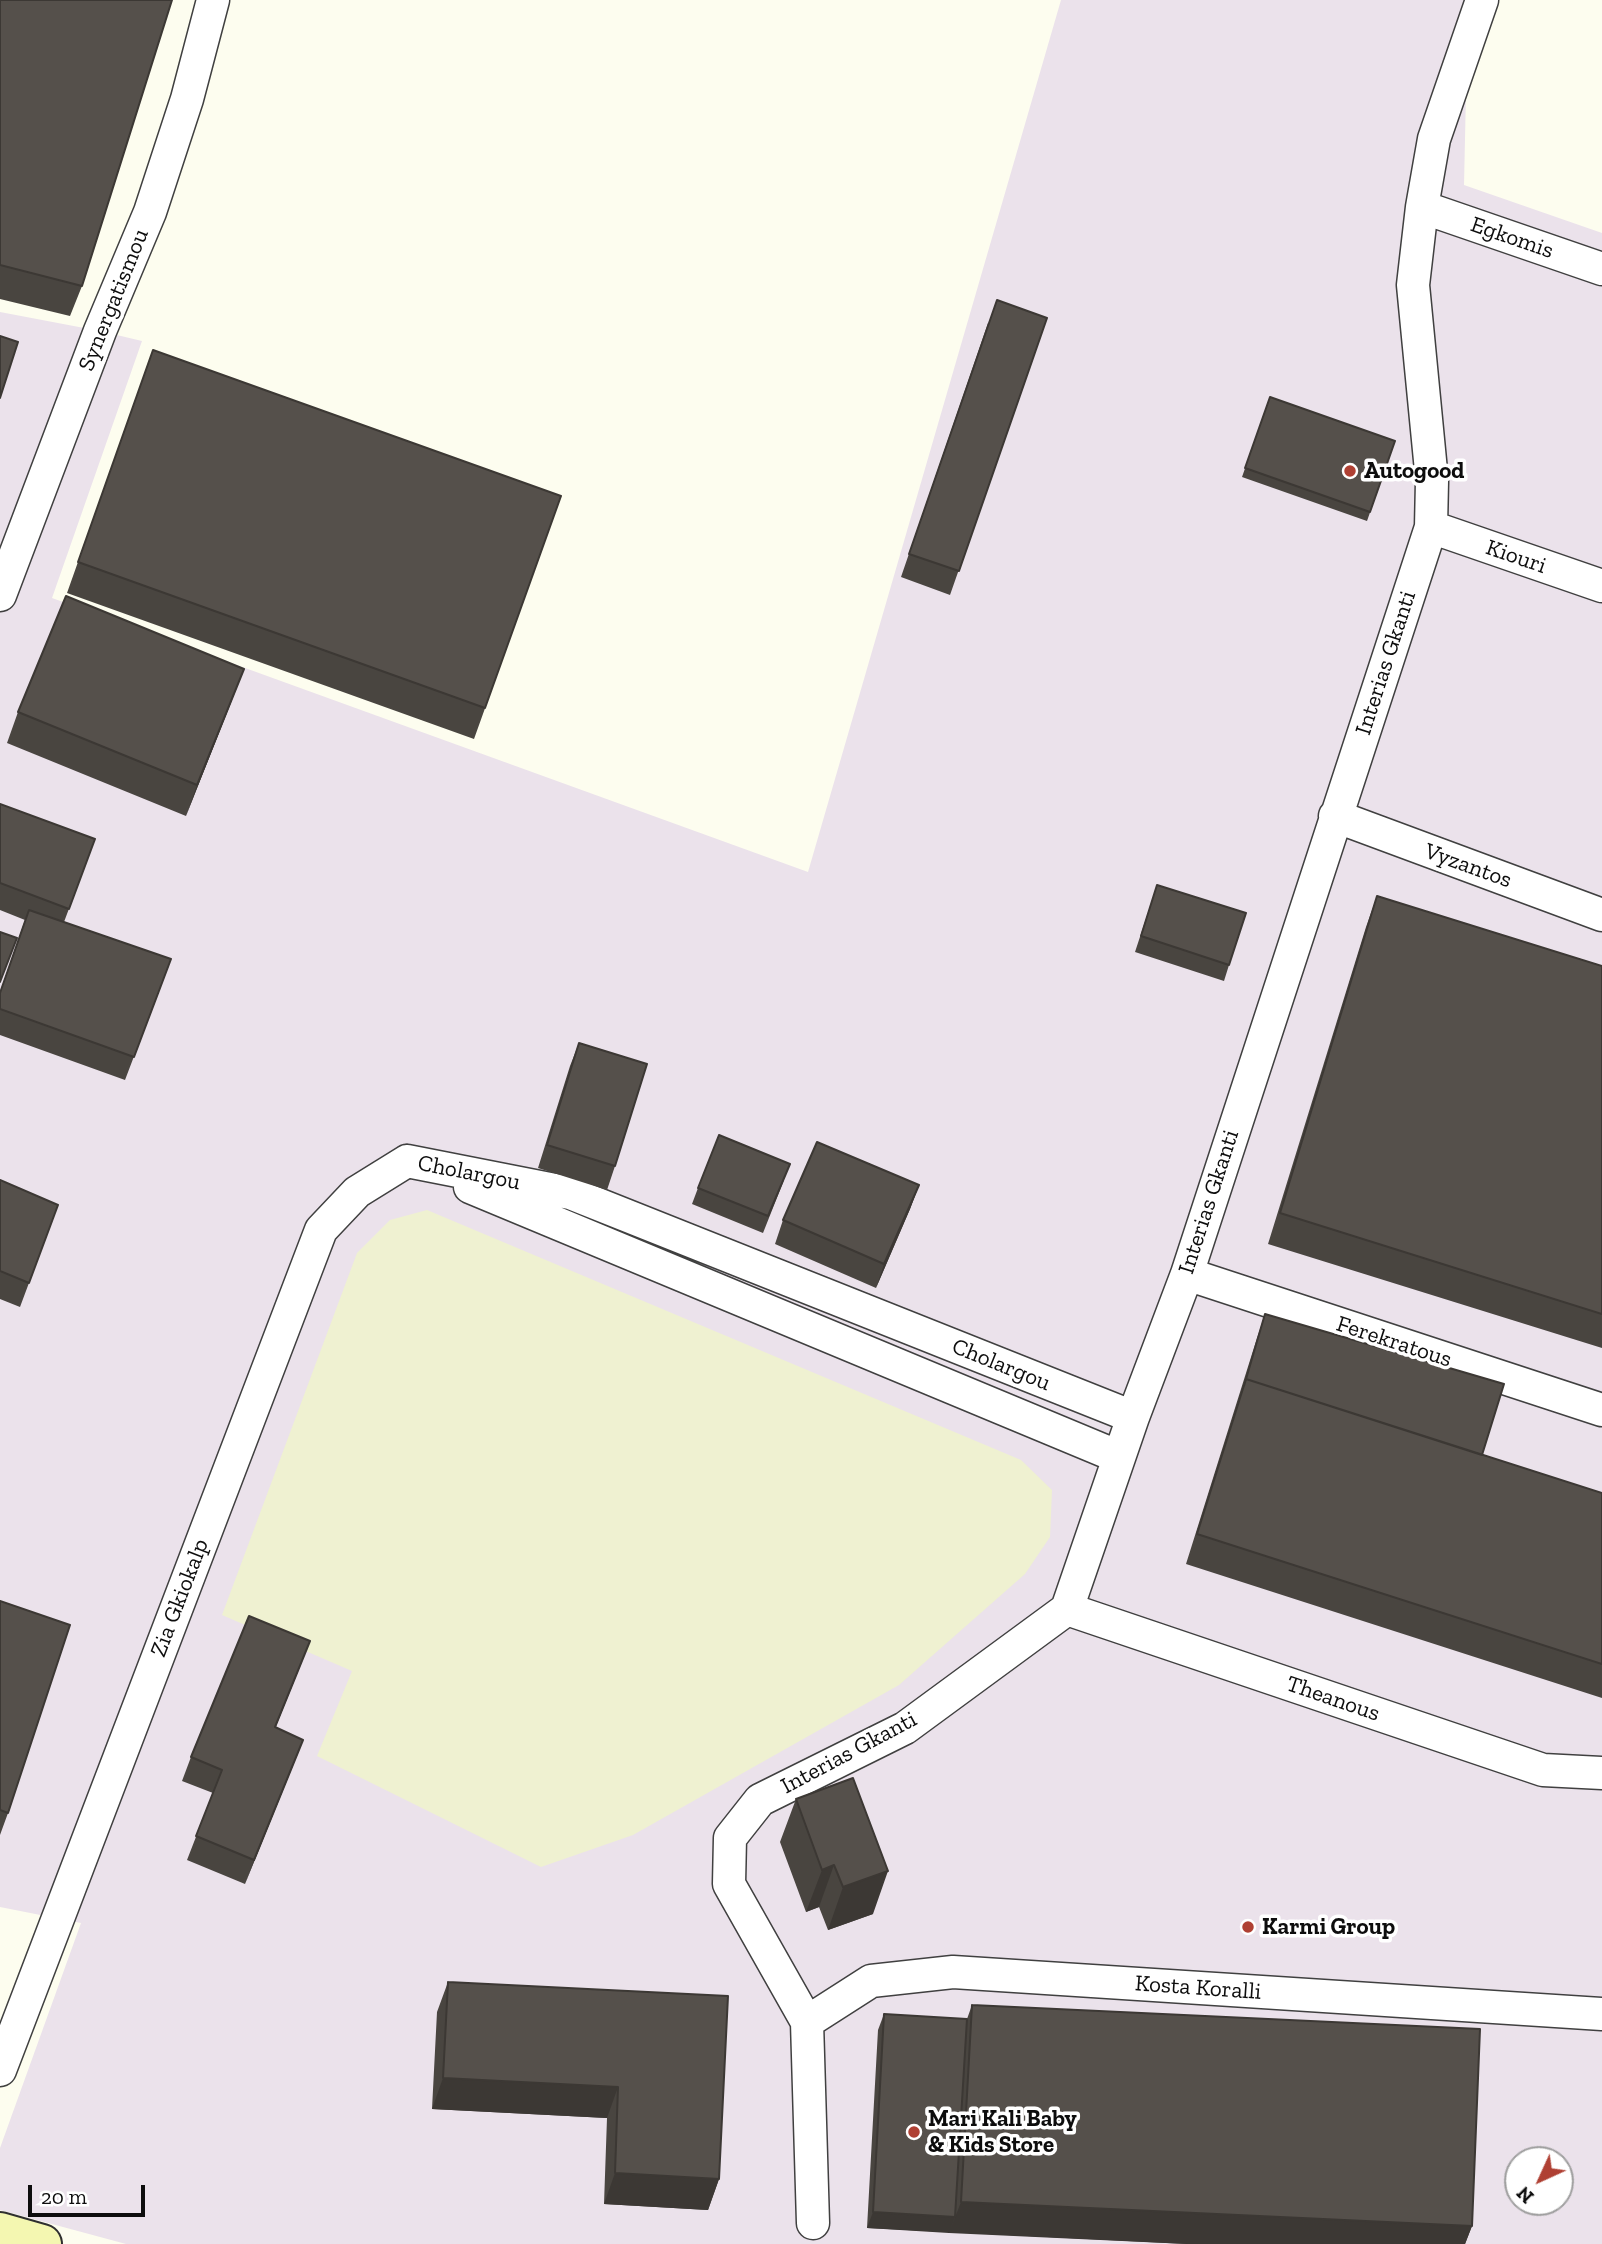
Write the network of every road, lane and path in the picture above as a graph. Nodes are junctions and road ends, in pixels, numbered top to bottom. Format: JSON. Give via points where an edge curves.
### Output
{"nodes":[{"id":1,"x":213,"y":0,"type":"edge"},
{"id":2,"x":1482,"y":0,"type":"edge"},
{"id":3,"x":1422,"y":207,"type":"junction"},
{"id":4,"x":1602,"y":269,"type":"edge"},
{"id":5,"x":1431,"y":527,"type":"junction"},
{"id":6,"x":1602,"y":586,"type":"edge"},
{"id":7,"x":0,"y":595,"type":"edge"},
{"id":8,"x":1335,"y":816,"type":"junction"},
{"id":9,"x":1602,"y":915,"type":"edge"},
{"id":10,"x":407,"y":1161,"type":"junction"},
{"id":11,"x":1187,"y":1274,"type":"junction"},
{"id":12,"x":1602,"y":1410,"type":"edge"},
{"id":13,"x":1133,"y":1417,"type":"junction"},
{"id":14,"x":1119,"y":1457,"type":"junction"},
{"id":15,"x":1067,"y":1609,"type":"junction"},
{"id":16,"x":1602,"y":1773,"type":"edge"},
{"id":17,"x":1602,"y":2014,"type":"edge"},
{"id":18,"x":807,"y":2022,"type":"junction"},
{"id":19,"x":0,"y":2070,"type":"edge"},
{"id":20,"x":813,"y":2223,"type":"dead end"},
{"id":21,"x":0,"y":2232,"type":"edge"},
{"id":22,"x":42,"y":2244,"type":"edge"}],
"edges":[{"from":1,"to":7,"type":"street","name":"Synergatismou","via":[[150,212]]},
{"from":2,"to":3,"type":"street","name":"Interias Gkanti","via":[[1434,139]]},
{"from":3,"to":4,"type":"street","name":"Egkomis"},
{"from":3,"to":5,"type":"street","name":"Interias Gkanti","via":[[1413,285],[1432,481]]},
{"from":5,"to":6,"type":"street","name":"Kiouri"},
{"from":5,"to":8,"type":"street","name":"Interias Gkanti"},
{"from":8,"to":9,"type":"street","name":"Vyzantos"},
{"from":8,"to":11,"type":"street","name":"Interias Gkanti"},
{"from":10,"to":13,"type":"street","name":"Cholargou","via":[[570,1193]]},
{"from":10,"to":14,"type":"street","name":"Cholargou"},
{"from":10,"to":19,"type":"street","name":"Zia Gkiokalp","via":[[357,1192],[321,1230]]},
{"from":11,"to":12,"type":"street","name":"Ferekratous"},
{"from":11,"to":13,"type":"street","name":"Interias Gkanti"},
{"from":13,"to":14,"type":"street","name":"Interias Gkanti"},
{"from":14,"to":15,"type":"street","name":"Interias Gkanti"},
{"from":15,"to":16,"type":"street","name":"Theanous","via":[[1543,1770]]},
{"from":15,"to":18,"type":"street","name":"Interias Gkanti","via":[[905,1728],[760,1800],[730,1838],[729,1884]]},
{"from":17,"to":18,"type":"street","name":"Kosta Koralli","via":[[953,1972],[871,1981]]},
{"from":18,"to":20,"type":"street","name":"Interias Gkanti"},
{"from":21,"to":22,"type":"main road"}]}
